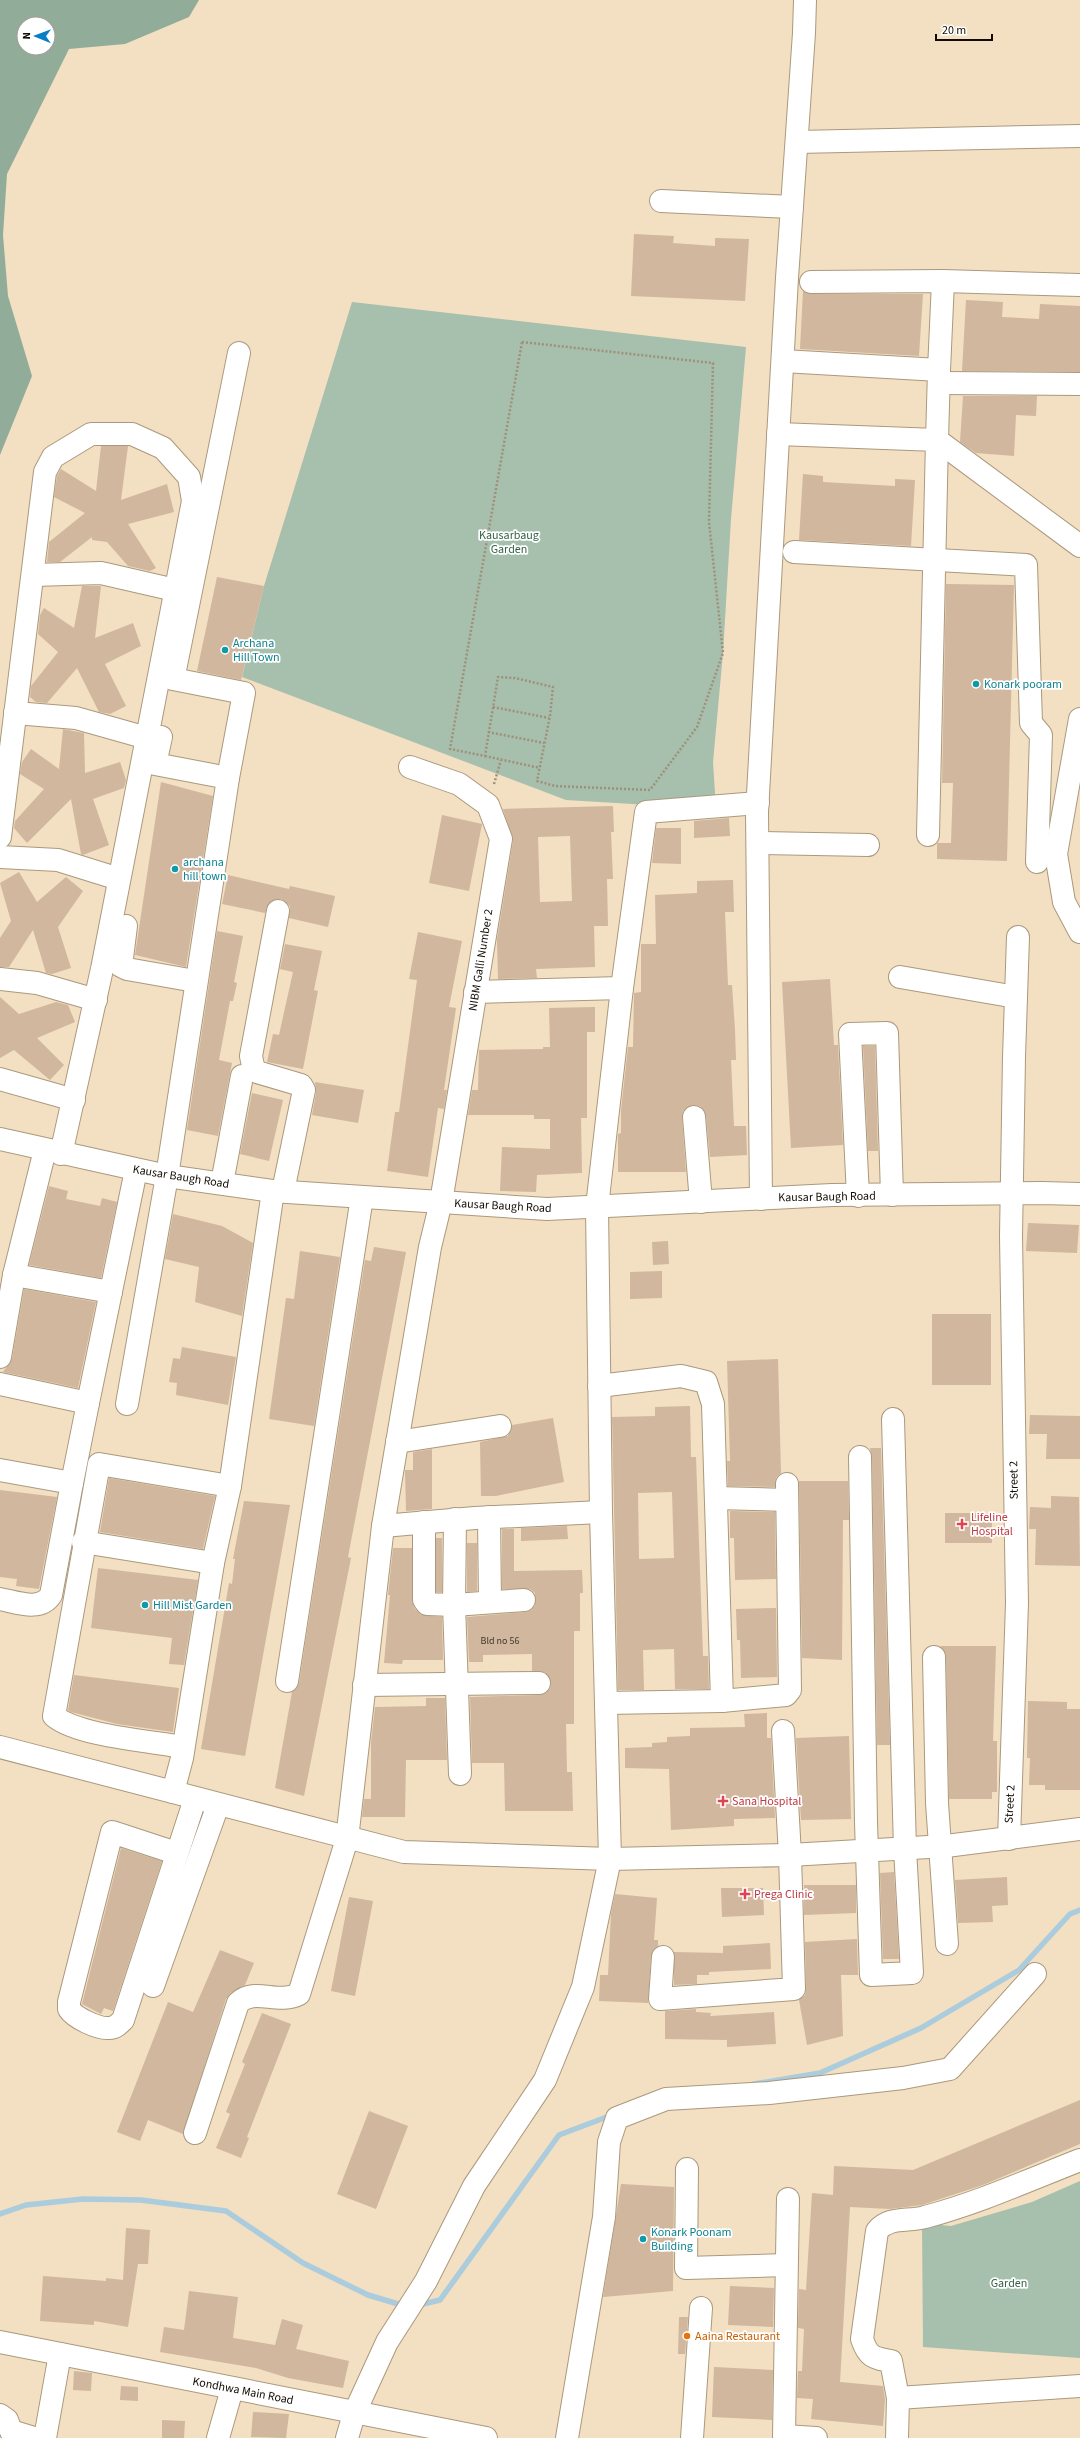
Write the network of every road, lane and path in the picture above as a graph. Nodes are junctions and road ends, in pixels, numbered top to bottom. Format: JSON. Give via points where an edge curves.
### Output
{"nodes":[{"id":1,"x":805,"y":0,"type":"edge"},
{"id":2,"x":1080,"y":136,"type":"edge"},
{"id":3,"x":797,"y":142,"type":"junction"},
{"id":4,"x":661,"y":201,"type":"dead end"},
{"id":5,"x":792,"y":207,"type":"junction"},
{"id":6,"x":943,"y":281,"type":"junction"},
{"id":7,"x":812,"y":282,"type":"dead end"},
{"id":8,"x":1080,"y":285,"type":"edge"},
{"id":9,"x":239,"y":353,"type":"dead end"},
{"id":10,"x":783,"y":361,"type":"junction"},
{"id":11,"x":939,"y":376,"type":"junction"},
{"id":12,"x":1080,"y":384,"type":"edge"},
{"id":13,"x":778,"y":434,"type":"junction"},
{"id":14,"x":937,"y":440,"type":"junction"},
{"id":15,"x":1080,"y":546,"type":"edge"},
{"id":16,"x":794,"y":552,"type":"dead end"},
{"id":17,"x":935,"y":561,"type":"junction"},
{"id":18,"x":33,"y":575,"type":"junction"},
{"id":19,"x":175,"y":590,"type":"junction"},
{"id":20,"x":173,"y":679,"type":"junction"},
{"id":21,"x":492,"y":708,"type":"junction"},
{"id":22,"x":15,"y":713,"type":"junction"},
{"id":23,"x":549,"y":718,"type":"junction"},
{"id":24,"x":1080,"y":719,"type":"edge"},
{"id":25,"x":488,"y":732,"type":"junction"},
{"id":26,"x":147,"y":738,"type":"junction"},
{"id":27,"x":544,"y":743,"type":"junction"},
{"id":28,"x":485,"y":756,"type":"junction"},
{"id":29,"x":155,"y":764,"type":"junction"},
{"id":30,"x":410,"y":767,"type":"dead end"},
{"id":31,"x":540,"y":768,"type":"junction"},
{"id":32,"x":228,"y":778,"type":"junction"},
{"id":33,"x":758,"y":803,"type":"junction"},
{"id":34,"x":928,"y":834,"type":"dead end"},
{"id":35,"x":0,"y":836,"type":"edge"},
{"id":36,"x":758,"y":843,"type":"junction"},
{"id":37,"x":868,"y":845,"type":"dead end"},
{"id":38,"x":0,"y":857,"type":"edge"},
{"id":39,"x":1037,"y":862,"type":"dead end"},
{"id":40,"x":119,"y":879,"type":"junction"},
{"id":41,"x":278,"y":911,"type":"dead end"},
{"id":42,"x":1080,"y":932,"type":"edge"},
{"id":43,"x":1018,"y":937,"type":"dead end"},
{"id":44,"x":900,"y":977,"type":"dead end"},
{"id":45,"x":0,"y":979,"type":"edge"},
{"id":46,"x":195,"y":981,"type":"junction"},
{"id":47,"x":622,"y":988,"type":"junction"},
{"id":48,"x":475,"y":992,"type":"junction"},
{"id":49,"x":1016,"y":997,"type":"junction"},
{"id":50,"x":96,"y":1000,"type":"junction"},
{"id":51,"x":242,"y":1076,"type":"dead end"},
{"id":52,"x":0,"y":1079,"type":"edge"},
{"id":53,"x":74,"y":1100,"type":"junction"},
{"id":54,"x":694,"y":1117,"type":"dead end"},
{"id":55,"x":0,"y":1139,"type":"edge"},
{"id":56,"x":53,"y":1152,"type":"junction"},
{"id":57,"x":136,"y":1170,"type":"junction"},
{"id":58,"x":167,"y":1176,"type":"junction"},
{"id":59,"x":222,"y":1184,"type":"junction"},
{"id":60,"x":278,"y":1191,"type":"junction"},
{"id":61,"x":1012,"y":1193,"type":"junction"},
{"id":62,"x":1080,"y":1194,"type":"edge"},
{"id":63,"x":858,"y":1196,"type":"junction"},
{"id":64,"x":892,"y":1196,"type":"junction"},
{"id":65,"x":362,"y":1197,"type":"junction"},
{"id":66,"x":761,"y":1199,"type":"junction"},
{"id":67,"x":440,"y":1202,"type":"junction"},
{"id":68,"x":701,"y":1202,"type":"junction"},
{"id":69,"x":597,"y":1207,"type":"junction"},
{"id":70,"x":14,"y":1275,"type":"junction"},
{"id":71,"x":111,"y":1292,"type":"junction"},
{"id":72,"x":0,"y":1357,"type":"edge"},
{"id":73,"x":0,"y":1384,"type":"edge"},
{"id":74,"x":599,"y":1386,"type":"junction"},
{"id":75,"x":88,"y":1403,"type":"junction"},
{"id":76,"x":127,"y":1404,"type":"dead end"},
{"id":77,"x":893,"y":1419,"type":"dead end"},
{"id":78,"x":500,"y":1426,"type":"dead end"},
{"id":79,"x":397,"y":1442,"type":"junction"},
{"id":80,"x":860,"y":1457,"type":"dead end"},
{"id":81,"x":0,"y":1470,"type":"edge"},
{"id":82,"x":72,"y":1483,"type":"junction"},
{"id":83,"x":230,"y":1486,"type":"junction"},
{"id":84,"x":716,"y":1498,"type":"junction"},
{"id":85,"x":601,"y":1512,"type":"junction"},
{"id":86,"x":488,"y":1517,"type":"junction"},
{"id":87,"x":455,"y":1520,"type":"junction"},
{"id":88,"x":424,"y":1522,"type":"junction"},
{"id":89,"x":383,"y":1526,"type":"junction"},
{"id":90,"x":83,"y":1542,"type":"junction"},
{"id":91,"x":213,"y":1563,"type":"junction"},
{"id":92,"x":0,"y":1599,"type":"edge"},
{"id":93,"x":524,"y":1600,"type":"dead end"},
{"id":94,"x":490,"y":1602,"type":"junction"},
{"id":95,"x":454,"y":1605,"type":"junction"},
{"id":96,"x":934,"y":1657,"type":"dead end"},
{"id":97,"x":287,"y":1682,"type":"dead end"},
{"id":98,"x":538,"y":1683,"type":"dead end"},
{"id":99,"x":456,"y":1684,"type":"junction"},
{"id":100,"x":364,"y":1685,"type":"junction"},
{"id":101,"x":722,"y":1700,"type":"junction"},
{"id":102,"x":606,"y":1703,"type":"junction"},
{"id":103,"x":783,"y":1731,"type":"dead end"},
{"id":104,"x":183,"y":1747,"type":"junction"},
{"id":105,"x":0,"y":1748,"type":"edge"},
{"id":106,"x":460,"y":1774,"type":"dead end"},
{"id":107,"x":173,"y":1792,"type":"junction"},
{"id":108,"x":195,"y":1799,"type":"junction"},
{"id":109,"x":218,"y":1805,"type":"junction"},
{"id":110,"x":1080,"y":1828,"type":"edge"},
{"id":111,"x":347,"y":1839,"type":"junction"},
{"id":112,"x":1009,"y":1839,"type":"junction"},
{"id":113,"x":939,"y":1847,"type":"junction"},
{"id":114,"x":905,"y":1849,"type":"junction"},
{"id":115,"x":867,"y":1851,"type":"junction"},
{"id":116,"x":176,"y":1853,"type":"junction"},
{"id":117,"x":790,"y":1855,"type":"junction"},
{"id":118,"x":610,"y":1859,"type":"junction"},
{"id":119,"x":947,"y":1944,"type":"dead end"},
{"id":120,"x":663,"y":1957,"type":"dead end"},
{"id":121,"x":1035,"y":1974,"type":"dead end"},
{"id":122,"x":153,"y":1986,"type":"dead end"},
{"id":123,"x":195,"y":2133,"type":"dead end"},
{"id":124,"x":1080,"y":2160,"type":"edge"},
{"id":125,"x":687,"y":2169,"type":"dead end"},
{"id":126,"x":788,"y":2198,"type":"dead end"},
{"id":127,"x":786,"y":2264,"type":"junction"},
{"id":128,"x":701,"y":2308,"type":"dead end"},
{"id":129,"x":0,"y":2342,"type":"edge"},
{"id":130,"x":60,"y":2354,"type":"junction"},
{"id":131,"x":1080,"y":2386,"type":"edge"},
{"id":132,"x":232,"y":2389,"type":"junction"},
{"id":133,"x":898,"y":2398,"type":"junction"},
{"id":134,"x":354,"y":2414,"type":"junction"},
{"id":135,"x":5,"y":2428,"type":"edge"},
{"id":136,"x":34,"y":2438,"type":"edge"},
{"id":137,"x":45,"y":2438,"type":"edge"},
{"id":138,"x":218,"y":2438,"type":"edge"},
{"id":139,"x":347,"y":2438,"type":"edge"},
{"id":140,"x":486,"y":2438,"type":"edge"},
{"id":141,"x":567,"y":2438,"type":"edge"},
{"id":142,"x":692,"y":2438,"type":"edge"},
{"id":143,"x":816,"y":2438,"type":"edge"},
{"id":144,"x":897,"y":2438,"type":"edge"}],
"edges":[{"from":1,"to":3,"type":"street"},
{"from":2,"to":3,"type":"street"},
{"from":3,"to":5,"type":"street"},
{"from":4,"to":5,"type":"street"},
{"from":5,"to":10,"type":"street"},
{"from":6,"to":7,"type":"street"},
{"from":6,"to":8,"type":"street"},
{"from":6,"to":11,"type":"street"},
{"from":9,"to":20,"type":"street"},
{"from":10,"to":11,"type":"street"},
{"from":10,"to":13,"type":"street"},
{"from":11,"to":12,"type":"street"},
{"from":11,"to":14,"type":"street"},
{"from":13,"to":14,"type":"street"},
{"from":13,"to":33,"type":"street"},
{"from":14,"to":15,"type":"street"},
{"from":14,"to":17,"type":"street"},
{"from":16,"to":17,"type":"street"},
{"from":17,"to":34,"type":"street"},
{"from":17,"to":39,"type":"street","via":[[1026,564],[1031,723],[1041,735]]},
{"from":18,"to":19,"type":"street","via":[[101,573]]},
{"from":18,"to":19,"type":"street","via":[[45,472],[53,456],[91,434],[132,434],[163,448],[189,477],[193,501]]},
{"from":18,"to":22,"type":"street"},
{"from":19,"to":26,"type":"street"},
{"from":20,"to":29,"type":"street"},
{"from":20,"to":32,"type":"street","via":[[244,693]]},
{"from":21,"to":23,"type":"path"},
{"from":21,"to":23,"type":"path","via":[[498,677],[515,678],[553,686]]},
{"from":21,"to":25,"type":"path"},
{"from":22,"to":26,"type":"street","via":[[76,718]]},
{"from":22,"to":35,"type":"street"},
{"from":23,"to":27,"type":"path"},
{"from":24,"to":42,"type":"street","via":[[1056,854],[1064,902]]},
{"from":25,"to":27,"type":"path"},
{"from":25,"to":28,"type":"path"},
{"from":26,"to":40,"type":"street"},
{"from":27,"to":31,"type":"path"},
{"from":28,"to":31,"type":"path"},
{"from":28,"to":31,"type":"path","via":[[450,749],[522,342],[713,363],[709,522],[723,653],[697,728],[650,790],[555,786],[537,781]]},
{"from":29,"to":32,"type":"street"},
{"from":29,"to":46,"type":"street","via":[[120,956],[121,966]]},
{"from":30,"to":48,"type":"street","name":"NIBM Galli Number 2","via":[[459,784],[488,805],[501,839]]},
{"from":32,"to":46,"type":"street"},
{"from":33,"to":36,"type":"street"},
{"from":33,"to":47,"type":"street","via":[[646,812]]},
{"from":36,"to":37,"type":"street"},
{"from":36,"to":66,"type":"street"},
{"from":38,"to":40,"type":"street","via":[[58,860]]},
{"from":40,"to":50,"type":"street"},
{"from":41,"to":60,"type":"street","via":[[251,1056],[257,1072],[301,1085],[304,1090]]},
{"from":43,"to":49,"type":"street","name":"Street 2"},
{"from":44,"to":49,"type":"street"},
{"from":45,"to":50,"type":"street","via":[[36,983]]},
{"from":46,"to":58,"type":"street"},
{"from":47,"to":48,"type":"street"},
{"from":47,"to":69,"type":"street"},
{"from":48,"to":67,"type":"street","name":"NIBM Galli Number 2"},
{"from":49,"to":61,"type":"street","name":"Street 2"},
{"from":50,"to":53,"type":"street"},
{"from":51,"to":59,"type":"street"},
{"from":52,"to":53,"type":"street"},
{"from":53,"to":56,"type":"street"},
{"from":54,"to":68,"type":"street"},
{"from":55,"to":56,"type":"street","name":"Kausar Baugh Road"},
{"from":56,"to":57,"type":"street","name":"Kausar Baugh Road"},
{"from":56,"to":70,"type":"street"},
{"from":57,"to":58,"type":"street","name":"Kausar Baugh Road"},
{"from":57,"to":71,"type":"street"},
{"from":58,"to":59,"type":"street","name":"Kausar Baugh Road"},
{"from":58,"to":76,"type":"street"},
{"from":59,"to":60,"type":"street","name":"Kausar Baugh Road"},
{"from":60,"to":65,"type":"street","name":"Kausar Baugh Road"},
{"from":60,"to":83,"type":"street"},
{"from":61,"to":62,"type":"street","name":"Kausar Baugh Road"},
{"from":61,"to":64,"type":"street","name":"Kausar Baugh Road"},
{"from":61,"to":112,"type":"street","name":"Street 2","via":[[1017,1603]]},
{"from":63,"to":64,"type":"street","name":"Kausar Baugh Road"},
{"from":63,"to":64,"type":"street","via":[[850,1034],[887,1033]]},
{"from":63,"to":66,"type":"street","name":"Kausar Baugh Road"},
{"from":65,"to":67,"type":"street","name":"Kausar Baugh Road"},
{"from":65,"to":97,"type":"street"},
{"from":66,"to":68,"type":"street","name":"Kausar Baugh Road"},
{"from":67,"to":69,"type":"street","name":"Kausar Baugh Road","via":[[547,1209]]},
{"from":67,"to":79,"type":"street","name":"NIBM Galli Number 2"},
{"from":68,"to":69,"type":"street","name":"Kausar Baugh Road"},
{"from":69,"to":74,"type":"street"},
{"from":70,"to":71,"type":"street"},
{"from":70,"to":72,"type":"street"},
{"from":71,"to":75,"type":"street"},
{"from":73,"to":75,"type":"street"},
{"from":74,"to":84,"type":"street","via":[[681,1376],[706,1382],[712,1404]]},
{"from":74,"to":85,"type":"street"},
{"from":75,"to":82,"type":"street"},
{"from":77,"to":114,"type":"street"},
{"from":78,"to":79,"type":"street"},
{"from":79,"to":89,"type":"street","name":"NIBM Galli Number 2"},
{"from":80,"to":115,"type":"street"},
{"from":81,"to":82,"type":"street"},
{"from":82,"to":92,"type":"street","via":[[51,1595],[47,1602],[37,1606]]},
{"from":83,"to":90,"type":"street","via":[[98,1464]]},
{"from":83,"to":91,"type":"street"},
{"from":84,"to":101,"type":"street"},
{"from":84,"to":101,"type":"street","via":[[787,1492],[790,1690],[786,1695]]},
{"from":85,"to":86,"type":"street"},
{"from":85,"to":102,"type":"street"},
{"from":86,"to":87,"type":"street"},
{"from":86,"to":94,"type":"street"},
{"from":87,"to":88,"type":"street"},
{"from":87,"to":95,"type":"street"},
{"from":88,"to":89,"type":"street"},
{"from":88,"to":95,"type":"street","via":[[424,1600],[432,1605]]},
{"from":89,"to":100,"type":"street","name":"NIBM Galli Number 2"},
{"from":90,"to":91,"type":"street"},
{"from":90,"to":104,"type":"street","via":[[54,1716],[63,1723],[80,1729]]},
{"from":91,"to":104,"type":"street"},
{"from":93,"to":94,"type":"street"},
{"from":94,"to":95,"type":"street"},
{"from":95,"to":99,"type":"street"},
{"from":96,"to":113,"type":"street"},
{"from":98,"to":99,"type":"street"},
{"from":99,"to":100,"type":"street"},
{"from":99,"to":106,"type":"street"},
{"from":100,"to":111,"type":"street","name":"NIBM Galli Number 2"},
{"from":101,"to":102,"type":"street"},
{"from":102,"to":118,"type":"street"},
{"from":103,"to":117,"type":"street"},
{"from":104,"to":107,"type":"street"},
{"from":105,"to":107,"type":"street"},
{"from":107,"to":108,"type":"street"},
{"from":108,"to":109,"type":"street"},
{"from":108,"to":116,"type":"street"},
{"from":109,"to":111,"type":"street"},
{"from":109,"to":122,"type":"street"},
{"from":110,"to":112,"type":"street"},
{"from":111,"to":118,"type":"street","via":[[404,1852]]},
{"from":111,"to":123,"type":"street","name":"NIBM Galli Number 2","via":[[299,1994],[290,1999],[244,1996],[238,2003]]},
{"from":112,"to":113,"type":"street"},
{"from":113,"to":114,"type":"street"},
{"from":113,"to":119,"type":"street"},
{"from":114,"to":115,"type":"street"},
{"from":114,"to":115,"type":"street","via":[[912,1973],[871,1975]]},
{"from":115,"to":117,"type":"street"},
{"from":116,"to":116,"type":"street","via":[[112,1832],[70,2002],[69,2009],[72,2014],[90,2023],[109,2028],[119,2025],[123,2020]]},
{"from":117,"to":118,"type":"street"},
{"from":117,"to":120,"type":"street","via":[[794,1989],[660,1999]]},
{"from":118,"to":134,"type":"street","via":[[583,1987],[545,2080],[474,2186],[426,2281],[387,2342]]},
{"from":121,"to":141,"type":"street","via":[[950,2069],[903,2078],[769,2093],[666,2099],[617,2118],[609,2142],[604,2217]]},
{"from":124,"to":133,"type":"street","via":[[958,2207],[923,2218],[891,2221],[877,2231],[862,2339],[866,2351],[875,2358],[892,2361]]},
{"from":125,"to":127,"type":"street","via":[[686,2268]]},
{"from":126,"to":127,"type":"street"},
{"from":127,"to":143,"type":"street","via":[[784,2436]]},
{"from":128,"to":142,"type":"street"},
{"from":129,"to":130,"type":"street","name":"Kondhwa Main Road"},
{"from":130,"to":132,"type":"street","name":"Kondhwa Main Road"},
{"from":130,"to":137,"type":"street"},
{"from":131,"to":133,"type":"street"},
{"from":132,"to":134,"type":"street","name":"Kondhwa Main Road"},
{"from":132,"to":138,"type":"street"},
{"from":133,"to":144,"type":"street"},
{"from":134,"to":139,"type":"street"},
{"from":134,"to":140,"type":"street","name":"Kondhwa Main Road"},
{"from":135,"to":136,"type":"street"}]}
